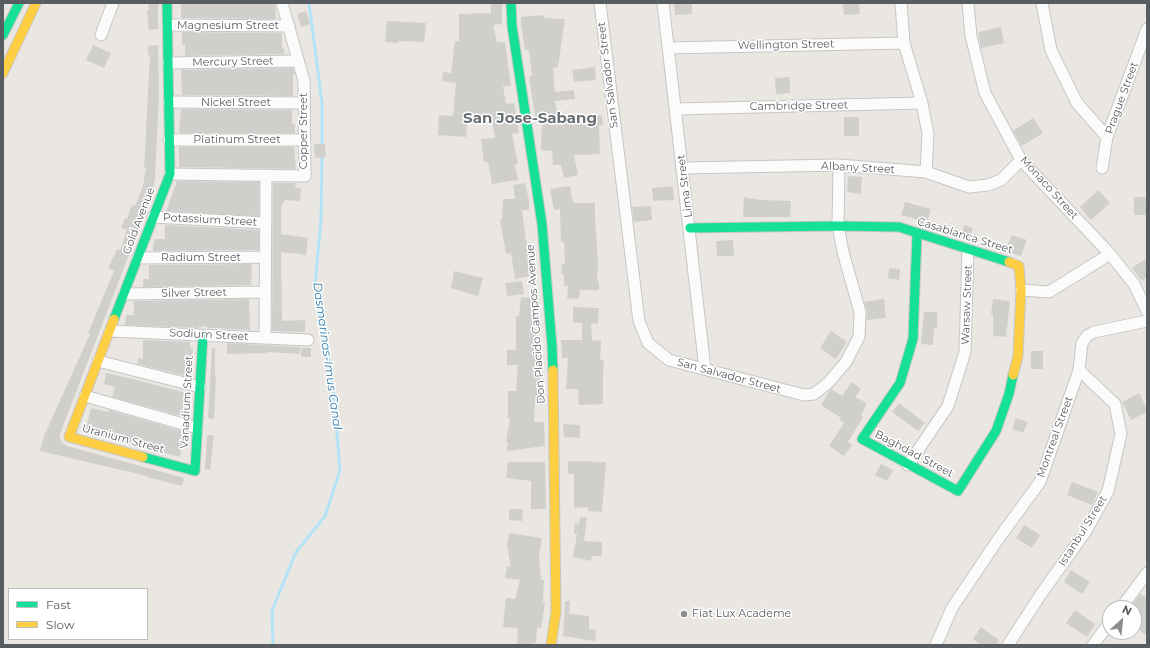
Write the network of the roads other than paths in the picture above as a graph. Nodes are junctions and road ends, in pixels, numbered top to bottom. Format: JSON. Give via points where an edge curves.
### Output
{"nodes":[{"id":1,"x":19,"y":3,"type":"edge"},
{"id":2,"x":36,"y":3,"type":"edge"},
{"id":3,"x":113,"y":3,"type":"edge"},
{"id":4,"x":167,"y":3,"type":"edge"},
{"id":5,"x":282,"y":3,"type":"edge"},
{"id":6,"x":511,"y":3,"type":"edge"},
{"id":7,"x":600,"y":3,"type":"edge"},
{"id":8,"x":663,"y":3,"type":"edge"},
{"id":9,"x":901,"y":3,"type":"edge"},
{"id":10,"x":968,"y":3,"type":"edge"},
{"id":11,"x":1042,"y":3,"type":"edge"},
{"id":12,"x":168,"y":25,"type":"junction"},
{"id":13,"x":289,"y":26,"type":"junction"},
{"id":14,"x":1147,"y":29,"type":"edge"},
{"id":15,"x":3,"y":35,"type":"edge"},
{"id":16,"x":101,"y":35,"type":"dead end"},
{"id":17,"x":904,"y":43,"type":"junction"},
{"id":18,"x":668,"y":48,"type":"junction"},
{"id":19,"x":298,"y":61,"type":"junction"},
{"id":20,"x":168,"y":63,"type":"junction"},
{"id":21,"x":3,"y":73,"type":"edge"},
{"id":22,"x":169,"y":102,"type":"junction"},
{"id":23,"x":304,"y":103,"type":"junction"},
{"id":24,"x":922,"y":103,"type":"junction"},
{"id":25,"x":676,"y":108,"type":"junction"},
{"id":26,"x":1107,"y":137,"type":"junction"},
{"id":27,"x":169,"y":140,"type":"junction"},
{"id":28,"x":304,"y":140,"type":"junction"},
{"id":29,"x":1021,"y":160,"type":"junction"},
{"id":30,"x":839,"y":165,"type":"junction"},
{"id":31,"x":683,"y":168,"type":"junction"},
{"id":32,"x":1102,"y":168,"type":"dead end"},
{"id":33,"x":926,"y":172,"type":"junction"},
{"id":34,"x":170,"y":174,"type":"junction"},
{"id":35,"x":266,"y":175,"type":"junction"},
{"id":36,"x":153,"y":217,"type":"junction"},
{"id":37,"x":266,"y":223,"type":"junction"},
{"id":38,"x":838,"y":226,"type":"junction"},
{"id":39,"x":690,"y":228,"type":"junction"},
{"id":40,"x":917,"y":234,"type":"junction"},
{"id":41,"x":968,"y":250,"type":"junction"},
{"id":42,"x":1110,"y":254,"type":"junction"},
{"id":43,"x":265,"y":257,"type":"junction"},
{"id":44,"x":138,"y":258,"type":"junction"},
{"id":45,"x":1021,"y":290,"type":"junction"},
{"id":46,"x":265,"y":292,"type":"junction"},
{"id":47,"x":124,"y":294,"type":"junction"},
{"id":48,"x":1147,"y":311,"type":"edge"},
{"id":49,"x":1147,"y":321,"type":"edge"},
{"id":50,"x":110,"y":331,"type":"junction"},
{"id":51,"x":203,"y":335,"type":"junction"},
{"id":52,"x":265,"y":338,"type":"junction"},
{"id":53,"x":308,"y":340,"type":"dead end"},
{"id":54,"x":98,"y":361,"type":"junction"},
{"id":55,"x":705,"y":369,"type":"junction"},
{"id":56,"x":1079,"y":370,"type":"junction"},
{"id":57,"x":200,"y":387,"type":"junction"},
{"id":58,"x":84,"y":396,"type":"junction"},
{"id":59,"x":197,"y":428,"type":"junction"},
{"id":60,"x":69,"y":437,"type":"joint"},
{"id":61,"x":908,"y":465,"type":"junction"},
{"id":62,"x":195,"y":471,"type":"joint"},
{"id":63,"x":958,"y":491,"type":"joint"},
{"id":64,"x":1147,"y":573,"type":"edge"},
{"id":65,"x":1127,"y":600,"type":"edge"},
{"id":66,"x":1102,"y":633,"type":"edge"},
{"id":67,"x":551,"y":645,"type":"edge"},
{"id":68,"x":936,"y":645,"type":"edge"},
{"id":69,"x":1008,"y":645,"type":"edge"},
{"id":70,"x":1093,"y":645,"type":"edge"}],
"edges":[{"from":1,"to":15,"type":"street"},
{"from":2,"to":21,"type":"street"},
{"from":3,"to":16,"type":"street"},
{"from":4,"to":12,"type":"street","name":"Gold Avenue"},
{"from":5,"to":13,"type":"street","name":"Copper Street"},
{"from":6,"to":67,"type":"street","name":"Don Placido Campos Avenue","via":[[542,224],[552,346],[556,476],[556,612]]},
{"from":7,"to":55,"type":"street","name":"San Salvador Street","via":[[639,321],[648,343],[669,360]]},
{"from":8,"to":18,"type":"street","name":"Lima Street"},
{"from":9,"to":17,"type":"street"},
{"from":10,"to":29,"type":"street","name":"Monaco Street","via":[[971,36],[985,93]]},
{"from":11,"to":26,"type":"street","via":[[1050,50],[1078,103]]},
{"from":12,"to":13,"type":"street","name":"Magnesium Street"},
{"from":12,"to":20,"type":"street","name":"Gold Avenue"},
{"from":13,"to":19,"type":"street","name":"Copper Street"},
{"from":14,"to":26,"type":"street","name":"Prague Street"},
{"from":17,"to":18,"type":"street","name":"Wellington Street"},
{"from":17,"to":24,"type":"street"},
{"from":18,"to":25,"type":"street","name":"Lima Street"},
{"from":19,"to":20,"type":"street","name":"Mercury Street"},
{"from":19,"to":23,"type":"street","name":"Copper Street","via":[[304,81]]},
{"from":20,"to":22,"type":"street","name":"Gold Avenue"},
{"from":22,"to":23,"type":"street","name":"Nickel Street"},
{"from":22,"to":27,"type":"street","name":"Gold Avenue"},
{"from":23,"to":28,"type":"street","name":"Copper Street"},
{"from":24,"to":25,"type":"street","name":"Cambridge Street"},
{"from":24,"to":33,"type":"street","via":[[928,134]]},
{"from":25,"to":31,"type":"street","name":"Lima Street"},
{"from":26,"to":32,"type":"street","name":"Prague Street"},
{"from":27,"to":28,"type":"street","name":"Platinum Street"},
{"from":27,"to":34,"type":"street","name":"Gold Avenue"},
{"from":28,"to":35,"type":"street","name":"Copper Street","via":[[305,176]]},
{"from":29,"to":33,"type":"street","name":"Albany Street","via":[[1001,180],[988,185],[969,186]]},
{"from":29,"to":42,"type":"street","name":"Monaco Street"},
{"from":30,"to":31,"type":"street","name":"Albany Street"},
{"from":30,"to":33,"type":"street","name":"Albany Street"},
{"from":30,"to":38,"type":"street","name":"San Salvador Street"},
{"from":31,"to":39,"type":"street","name":"Lima Street"},
{"from":34,"to":35,"type":"street","name":"Copper Street"},
{"from":34,"to":36,"type":"street","name":"Gold Avenue"},
{"from":35,"to":37,"type":"street"},
{"from":36,"to":37,"type":"street","name":"Potassium Street"},
{"from":36,"to":44,"type":"street","name":"Gold Avenue"},
{"from":37,"to":43,"type":"street"},
{"from":38,"to":39,"type":"street","name":"Casablanca Street"},
{"from":38,"to":40,"type":"street","name":"Casablanca Street","via":[[899,227]]},
{"from":38,"to":55,"type":"street","name":"San Salvador Street","via":[[860,312],[859,337],[846,362],[828,383],[814,394],[804,395]]},
{"from":39,"to":55,"type":"street","name":"Lima Street"},
{"from":40,"to":41,"type":"street","name":"Casablanca Street"},
{"from":40,"to":61,"type":"street","name":"Baghdad Street","via":[[912,339],[900,383],[862,439]]},
{"from":41,"to":45,"type":"street","name":"Casablanca Street","via":[[1019,266]]},
{"from":41,"to":61,"type":"street","name":"Warsaw Street","via":[[965,352],[948,406]]},
{"from":42,"to":45,"type":"street","via":[[1048,292]]},
{"from":42,"to":48,"type":"street","name":"Monaco Street","via":[[1134,284]]},
{"from":43,"to":44,"type":"street","name":"Radium Street"},
{"from":43,"to":46,"type":"street"},
{"from":44,"to":47,"type":"street","name":"Gold Avenue"},
{"from":45,"to":63,"type":"street","name":"Casablanca Street","via":[[1018,356],[1009,394],[996,431]]},
{"from":46,"to":47,"type":"street","name":"Silver Street"},
{"from":46,"to":52,"type":"street"},
{"from":47,"to":50,"type":"street","name":"Gold Avenue"},
{"from":49,"to":56,"type":"street","name":"Montreal Street","via":[[1094,332],[1087,336],[1082,343]]},
{"from":50,"to":51,"type":"street","name":"Sodium Street"},
{"from":50,"to":54,"type":"street","name":"Gold Avenue"},
{"from":51,"to":52,"type":"street","name":"Sodium Street"},
{"from":51,"to":57,"type":"street","name":"Vanadium Street"},
{"from":52,"to":53,"type":"street","name":"Sodium Street"},
{"from":54,"to":57,"type":"street"},
{"from":54,"to":58,"type":"street","name":"Gold Avenue"},
{"from":56,"to":68,"type":"street","name":"Montreal Street","via":[[1040,482],[952,608]]},
{"from":56,"to":69,"type":"street","name":"Istanbul Street","via":[[1115,404],[1121,434],[1108,491],[1086,531]]},
{"from":57,"to":59,"type":"street","name":"Vanadium Street"},
{"from":58,"to":59,"type":"street"},
{"from":58,"to":60,"type":"street","name":"Gold Avenue"},
{"from":59,"to":62,"type":"street","name":"Vanadium Street"},
{"from":60,"to":62,"type":"street","name":"Uranium Street"},
{"from":61,"to":63,"type":"street","name":"Baghdad Street"},
{"from":64,"to":65,"type":"street"},
{"from":66,"to":70,"type":"street"}]}
